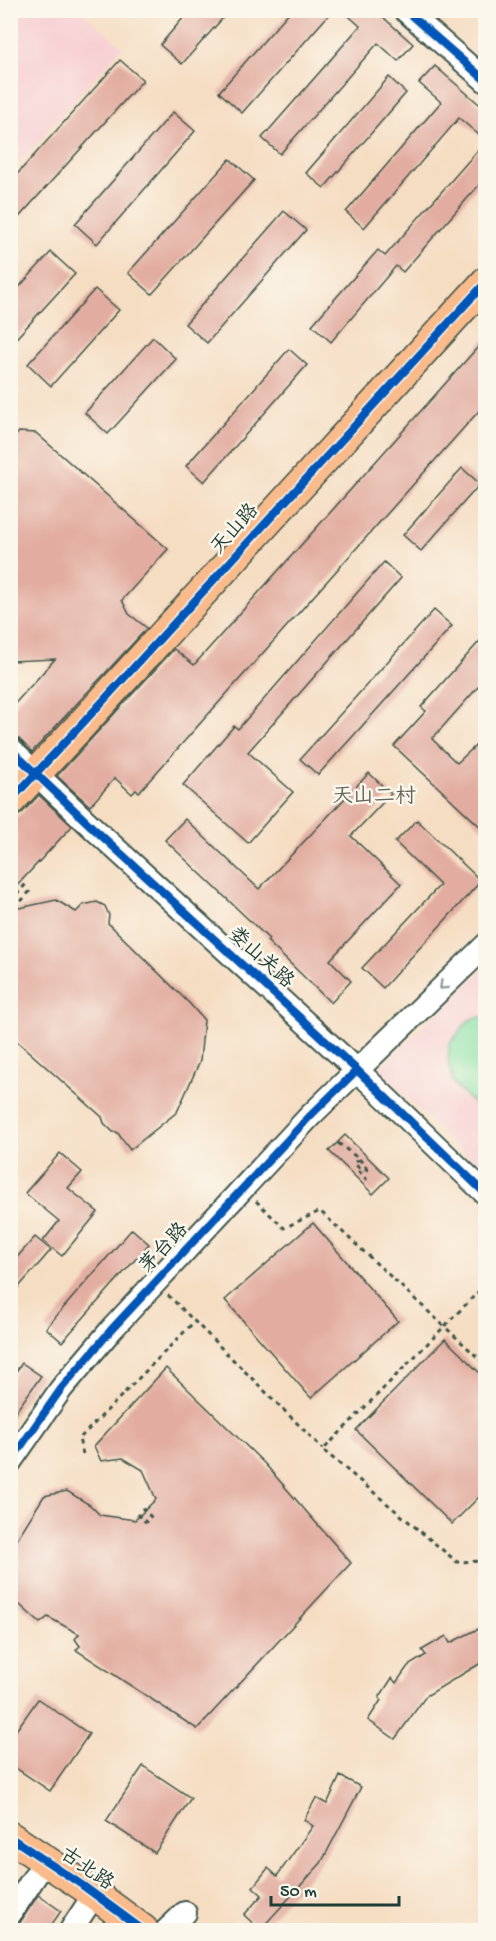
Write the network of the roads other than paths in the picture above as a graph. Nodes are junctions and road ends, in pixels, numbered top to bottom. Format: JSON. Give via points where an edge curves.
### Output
{"nodes":[{"id":1,"x":405,"y":10,"type":"edge"},
{"id":2,"x":486,"y":81,"type":"edge"},
{"id":3,"x":486,"y":282,"type":"edge"},
{"id":4,"x":10,"y":749,"type":"edge"},
{"id":5,"x":36,"y":774,"type":"junction"},
{"id":6,"x":10,"y":801,"type":"edge"},
{"id":7,"x":486,"y":945,"type":"edge"},
{"id":8,"x":357,"y":1070,"type":"junction"},
{"id":9,"x":486,"y":1194,"type":"edge"},
{"id":10,"x":10,"y":1462,"type":"edge"},
{"id":11,"x":30,"y":1850,"type":"edge"},
{"id":12,"x":10,"y":1889,"type":"edge"},
{"id":13,"x":94,"y":1895,"type":"junction"},
{"id":14,"x":185,"y":1913,"type":"dead end"},
{"id":15,"x":10,"y":1914,"type":"edge"},
{"id":16,"x":71,"y":1930,"type":"edge"},
{"id":17,"x":143,"y":1930,"type":"edge"},
{"id":18,"x":168,"y":1930,"type":"edge"}],
"edges":[{"from":1,"to":2,"type":"street"},
{"from":3,"to":5,"type":"main road","name":"天山路"},
{"from":4,"to":5,"type":"street","name":"娄山关路"},
{"from":5,"to":6,"type":"main road","name":"天山路"},
{"from":5,"to":8,"type":"street","name":"娄山关路"},
{"from":7,"to":8,"type":"street","name":"茅台路","one_way":true},
{"from":8,"to":9,"type":"street","name":"娄山关路"},
{"from":8,"to":10,"type":"street","name":"茅台路","via":[[111,1330],[61,1389]]},
{"from":11,"to":12,"type":"street"},
{"from":11,"to":13,"type":"main road","name":"古北路"},
{"from":11,"to":15,"type":"street"},
{"from":13,"to":16,"type":"street"},
{"from":13,"to":17,"type":"main road","name":"古北路"},
{"from":14,"to":18,"type":"street"}]}
